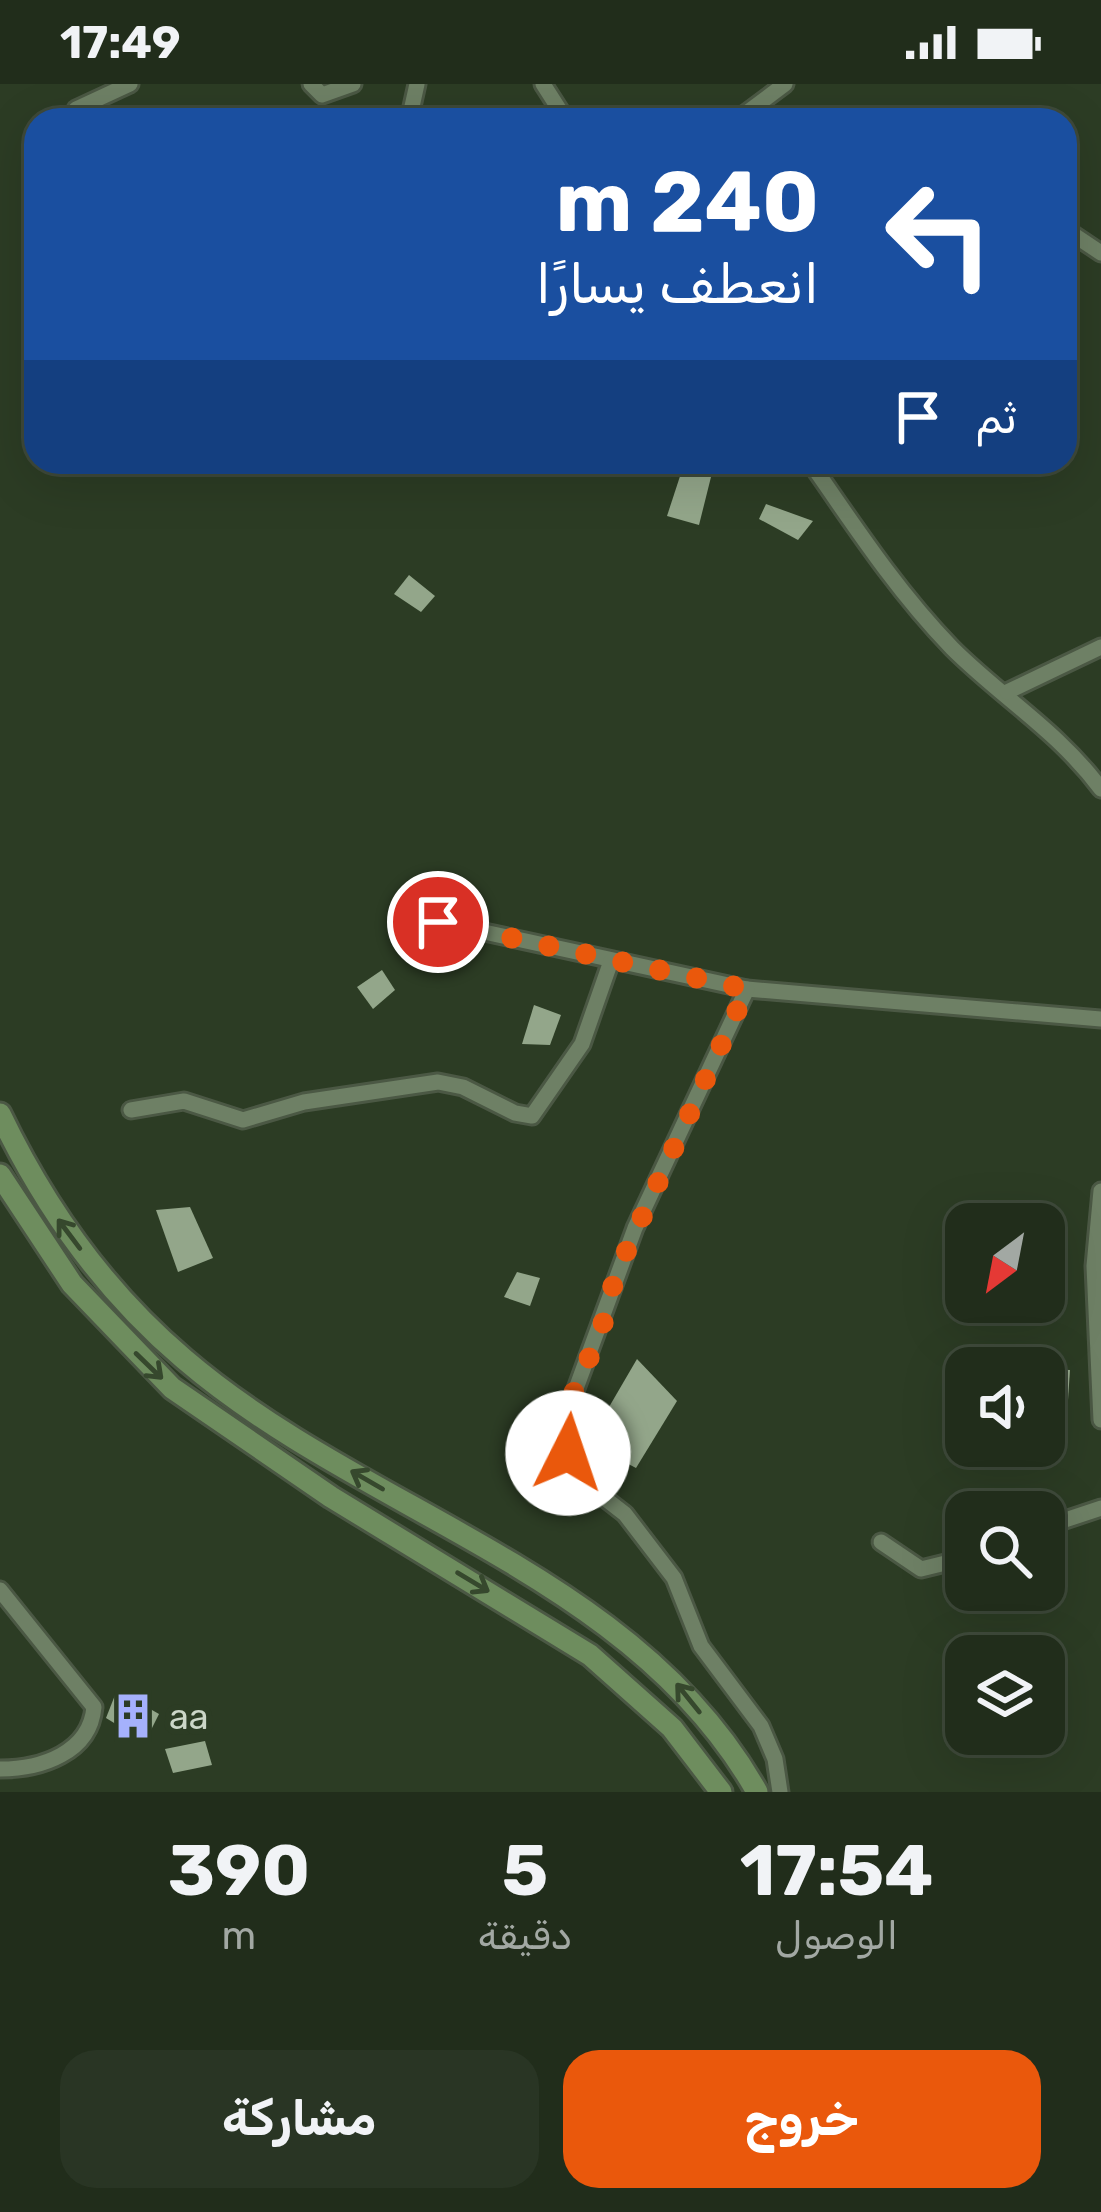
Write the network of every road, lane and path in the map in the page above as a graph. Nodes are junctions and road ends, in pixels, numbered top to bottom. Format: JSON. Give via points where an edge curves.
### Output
{"nodes":[{"id":1,"x":130,"y":84,"type":"edge"},
{"id":2,"x":311,"y":84,"type":"edge"},
{"id":3,"x":353,"y":84,"type":"edge"},
{"id":4,"x":784,"y":84,"type":"edge"},
{"id":5,"x":78,"y":108,"type":"edge"},
{"id":6,"x":753,"y":108,"type":"edge"},
{"id":7,"x":819,"y":474,"type":"edge"},
{"id":8,"x":1101,"y":647,"type":"edge"},
{"id":9,"x":1007,"y":692,"type":"junction"},
{"id":10,"x":1101,"y":789,"type":"edge"},
{"id":11,"x":438,"y":922,"type":"dead end"},
{"id":12,"x":611,"y":961,"type":"junction"},
{"id":13,"x":747,"y":989,"type":"junction"},
{"id":14,"x":1101,"y":1019,"type":"edge"},
{"id":15,"x":130,"y":1110,"type":"dead end"},
{"id":16,"x":0,"y":1114,"type":"edge"},
{"id":17,"x":0,"y":1175,"type":"edge"},
{"id":18,"x":1101,"y":1191,"type":"edge"},
{"id":19,"x":1101,"y":1420,"type":"edge"},
{"id":20,"x":1101,"y":1508,"type":"edge"},
{"id":21,"x":1065,"y":1520,"type":"edge"},
{"id":22,"x":881,"y":1542,"type":"dead end"},
{"id":23,"x":945,"y":1563,"type":"edge"},
{"id":24,"x":0,"y":1590,"type":"edge"},
{"id":25,"x":0,"y":1769,"type":"edge"},
{"id":26,"x":718,"y":1792,"type":"edge"},
{"id":27,"x":757,"y":1792,"type":"edge"},
{"id":28,"x":780,"y":1792,"type":"edge"}],
"edges":[{"from":1,"to":5,"type":"street"},
{"from":2,"to":3,"type":"street","via":[[322,95]]},
{"from":4,"to":6,"type":"street"},
{"from":7,"to":9,"type":"street","via":[[924,617]]},
{"from":8,"to":9,"type":"street"},
{"from":9,"to":10,"type":"street"},
{"from":11,"to":12,"type":"street"},
{"from":12,"to":13,"type":"street"},
{"from":12,"to":15,"type":"street","via":[[582,1044],[532,1116],[438,1082],[243,1120],[184,1101]]},
{"from":13,"to":14,"type":"street"},
{"from":13,"to":28,"type":"street","via":[[616,1274],[567,1408],[564,1439],[589,1486],[625,1514],[674,1578],[701,1646],[761,1726]]},
{"from":27,"to":16,"type":"main road","one_way":true,"via":[[678,1684],[634,1645],[264,1418],[184,1360],[61,1223]]},
{"from":17,"to":26,"type":"main road","one_way":true,"via":[[72,1284],[172,1388],[590,1655],[672,1728]]},
{"from":18,"to":19,"type":"street","via":[[1094,1297]]},
{"from":20,"to":21,"type":"street"},
{"from":22,"to":23,"type":"street","via":[[921,1569]]},
{"from":24,"to":25,"type":"street","via":[[94,1707],[83,1740],[67,1753]]}]}
